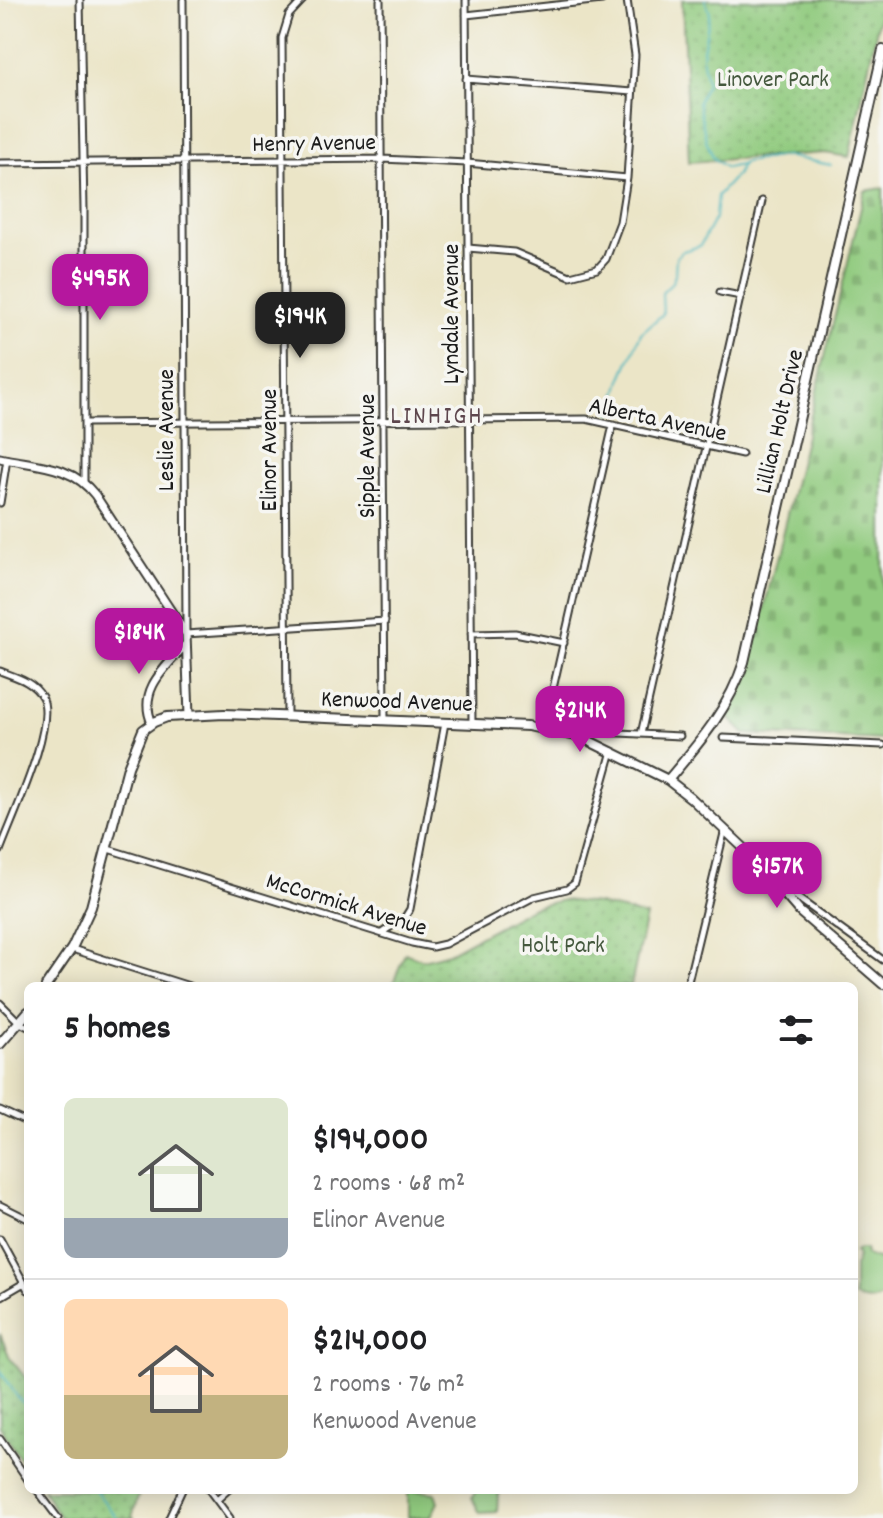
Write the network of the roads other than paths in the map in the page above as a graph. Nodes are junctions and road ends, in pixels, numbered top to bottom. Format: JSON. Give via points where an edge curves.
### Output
{"nodes":[{"id":1,"x":80,"y":0,"type":"edge"},
{"id":2,"x":183,"y":0,"type":"edge"},
{"id":3,"x":303,"y":0,"type":"edge"},
{"id":4,"x":380,"y":0,"type":"edge"},
{"id":5,"x":466,"y":0,"type":"edge"},
{"id":6,"x":602,"y":0,"type":"edge"},
{"id":7,"x":627,"y":0,"type":"edge"},
{"id":8,"x":466,"y":15,"type":"junction"},
{"id":9,"x":883,"y":50,"type":"edge"},
{"id":10,"x":466,"y":79,"type":"junction"},
{"id":11,"x":632,"y":92,"type":"junction"},
{"id":12,"x":382,"y":159,"type":"junction"},
{"id":13,"x":283,"y":160,"type":"junction"},
{"id":14,"x":183,"y":161,"type":"junction"},
{"id":15,"x":83,"y":162,"type":"junction"},
{"id":16,"x":0,"y":163,"type":"edge"},
{"id":17,"x":467,"y":163,"type":"junction"},
{"id":18,"x":627,"y":178,"type":"junction"},
{"id":19,"x":762,"y":201,"type":"dead end"},
{"id":20,"x":468,"y":248,"type":"junction"},
{"id":21,"x":720,"y":292,"type":"dead end"},
{"id":22,"x":741,"y":296,"type":"junction"},
{"id":23,"x":469,"y":419,"type":"junction"},
{"id":24,"x":384,"y":420,"type":"junction"},
{"id":25,"x":286,"y":421,"type":"junction"},
{"id":26,"x":185,"y":422,"type":"junction"},
{"id":27,"x":86,"y":423,"type":"junction"},
{"id":28,"x":614,"y":424,"type":"junction"},
{"id":29,"x":708,"y":446,"type":"junction"},
{"id":30,"x":742,"y":454,"type":"dead end"},
{"id":31,"x":4,"y":459,"type":"edge"},
{"id":32,"x":84,"y":482,"type":"junction"},
{"id":33,"x":0,"y":503,"type":"edge"},
{"id":34,"x":385,"y":621,"type":"junction"},
{"id":35,"x":287,"y":627,"type":"junction"},
{"id":36,"x":186,"y":634,"type":"junction"},
{"id":37,"x":471,"y":634,"type":"junction"},
{"id":38,"x":564,"y":643,"type":"junction"},
{"id":39,"x":186,"y":644,"type":"junction"},
{"id":40,"x":0,"y":671,"type":"edge"},
{"id":41,"x":287,"y":715,"type":"junction"},
{"id":42,"x":189,"y":716,"type":"junction"},
{"id":43,"x":385,"y":719,"type":"junction"},
{"id":44,"x":445,"y":722,"type":"junction"},
{"id":45,"x":152,"y":723,"type":"junction"},
{"id":46,"x":472,"y":723,"type":"junction"},
{"id":47,"x":544,"y":728,"type":"junction"},
{"id":48,"x":557,"y":730,"type":"junction"},
{"id":49,"x":641,"y":734,"type":"junction"},
{"id":50,"x":680,"y":736,"type":"dead end"},
{"id":51,"x":723,"y":738,"type":"dead end"},
{"id":52,"x":883,"y":745,"type":"edge"},
{"id":53,"x":612,"y":751,"type":"junction"},
{"id":54,"x":668,"y":780,"type":"junction"},
{"id":55,"x":725,"y":828,"type":"junction"},
{"id":56,"x":108,"y":849,"type":"junction"},
{"id":57,"x":0,"y":851,"type":"edge"},
{"id":58,"x":765,"y":872,"type":"junction"},
{"id":59,"x":382,"y":933,"type":"junction"},
{"id":60,"x":72,"y":948,"type":"junction"},
{"id":61,"x":883,"y":960,"type":"edge"},
{"id":62,"x":882,"y":981,"type":"edge"},
{"id":63,"x":49,"y":982,"type":"edge"},
{"id":64,"x":177,"y":982,"type":"edge"},
{"id":65,"x":688,"y":982,"type":"edge"},
{"id":66,"x":0,"y":1003,"type":"edge"},
{"id":67,"x":24,"y":1025,"type":"edge"},
{"id":68,"x":0,"y":1044,"type":"edge"},
{"id":69,"x":0,"y":1110,"type":"edge"},
{"id":70,"x":24,"y":1121,"type":"edge"},
{"id":71,"x":0,"y":1205,"type":"edge"},
{"id":72,"x":24,"y":1217,"type":"edge"},
{"id":73,"x":0,"y":1239,"type":"edge"},
{"id":74,"x":24,"y":1283,"type":"joint"},
{"id":75,"x":0,"y":1297,"type":"edge"},
{"id":76,"x":1,"y":1443,"type":"edge"},
{"id":77,"x":24,"y":1475,"type":"edge"},
{"id":78,"x":40,"y":1494,"type":"edge"},
{"id":79,"x":180,"y":1494,"type":"edge"},
{"id":80,"x":212,"y":1494,"type":"edge"},
{"id":81,"x":224,"y":1494,"type":"edge"},
{"id":82,"x":217,"y":1500,"type":"junction"},
{"id":83,"x":58,"y":1518,"type":"edge"},
{"id":84,"x":169,"y":1518,"type":"edge"},
{"id":85,"x":230,"y":1518,"type":"edge"}],
"edges":[{"from":1,"to":15,"type":"street"},
{"from":2,"to":14,"type":"street","name":"Leslie Avenue"},
{"from":3,"to":13,"type":"street","name":"Elinor Avenue","via":[[283,29]]},
{"from":4,"to":12,"type":"street","name":"Sipple Avenue"},
{"from":5,"to":8,"type":"street","name":"Lyndale Avenue"},
{"from":6,"to":8,"type":"street"},
{"from":7,"to":11,"type":"street","via":[[635,55]]},
{"from":8,"to":10,"type":"street","name":"Lyndale Avenue"},
{"from":9,"to":54,"type":"main road","name":"Lillian Holt Drive","via":[[744,662],[722,711]]},
{"from":10,"to":11,"type":"street"},
{"from":10,"to":17,"type":"street","name":"Lyndale Avenue"},
{"from":11,"to":18,"type":"street"},
{"from":12,"to":13,"type":"street","name":"Henry Avenue"},
{"from":12,"to":17,"type":"street","name":"Henry Avenue"},
{"from":12,"to":24,"type":"street","name":"Sipple Avenue"},
{"from":13,"to":14,"type":"street","name":"Henry Avenue"},
{"from":13,"to":25,"type":"street","name":"Elinor Avenue"},
{"from":14,"to":15,"type":"street","name":"Henry Avenue"},
{"from":14,"to":26,"type":"street","name":"Leslie Avenue"},
{"from":15,"to":16,"type":"street","name":"Henry Avenue"},
{"from":15,"to":27,"type":"street"},
{"from":17,"to":18,"type":"street","name":"Henry Avenue"},
{"from":17,"to":20,"type":"street","name":"Lyndale Avenue"},
{"from":18,"to":20,"type":"street","via":[[615,238],[606,259],[590,272],[570,276],[514,252]]},
{"from":19,"to":22,"type":"street"},
{"from":20,"to":23,"type":"street","name":"Lyndale Avenue"},
{"from":21,"to":22,"type":"street"},
{"from":22,"to":29,"type":"street"},
{"from":23,"to":24,"type":"street","name":"Alberta Avenue"},
{"from":23,"to":28,"type":"street","name":"Alberta Avenue","via":[[586,419]]},
{"from":23,"to":37,"type":"street","name":"Lyndale Avenue"},
{"from":24,"to":25,"type":"street","name":"Alberta Avenue"},
{"from":24,"to":34,"type":"street","name":"Sipple Avenue"},
{"from":25,"to":26,"type":"street","name":"Alberta Avenue"},
{"from":25,"to":35,"type":"street","name":"Elinor Avenue"},
{"from":26,"to":27,"type":"street","name":"Alberta Avenue"},
{"from":26,"to":36,"type":"street","name":"Leslie Avenue"},
{"from":27,"to":32,"type":"street"},
{"from":28,"to":29,"type":"street","name":"Alberta Avenue"},
{"from":28,"to":38,"type":"street"},
{"from":29,"to":30,"type":"street","name":"Alberta Avenue"},
{"from":29,"to":49,"type":"street"},
{"from":31,"to":32,"type":"street","via":[[69,472]]},
{"from":31,"to":33,"type":"street"},
{"from":32,"to":36,"type":"street"},
{"from":34,"to":35,"type":"street"},
{"from":34,"to":43,"type":"street","name":"Sipple Avenue"},
{"from":35,"to":36,"type":"street"},
{"from":35,"to":41,"type":"street","name":"Elinor Avenue"},
{"from":36,"to":39,"type":"street","name":"Leslie Avenue"},
{"from":37,"to":38,"type":"street","via":[[515,633]]},
{"from":37,"to":46,"type":"street","name":"Lyndale Avenue"},
{"from":38,"to":47,"type":"street"},
{"from":39,"to":42,"type":"street","name":"Leslie Avenue"},
{"from":39,"to":45,"type":"street","via":[[151,687],[147,712]]},
{"from":40,"to":57,"type":"street","via":[[35,688],[46,717]]},
{"from":41,"to":42,"type":"main road","name":"Kenwood Avenue"},
{"from":41,"to":43,"type":"main road","name":"Kenwood Avenue"},
{"from":42,"to":45,"type":"main road","name":"Kenwood Avenue"},
{"from":43,"to":44,"type":"main road","name":"Kenwood Avenue"},
{"from":44,"to":46,"type":"main road","name":"Kenwood Avenue"},
{"from":44,"to":59,"type":"street","via":[[410,909]]},
{"from":45,"to":56,"type":"main road","via":[[132,753]]},
{"from":46,"to":47,"type":"main road","name":"Kenwood Avenue"},
{"from":47,"to":48,"type":"main road","name":"Kenwood Avenue"},
{"from":48,"to":49,"type":"street"},
{"from":48,"to":53,"type":"main road","name":"Kenwood Avenue"},
{"from":49,"to":50,"type":"street"},
{"from":51,"to":52,"type":"street"},
{"from":53,"to":54,"type":"main road","name":"Kenwood Avenue"},
{"from":53,"to":59,"type":"street","name":"McCormick Avenue","via":[[572,886],[534,897],[438,947]]},
{"from":54,"to":55,"type":"main road","name":"Kenwood Avenue"},
{"from":55,"to":58,"type":"main road","name":"Kenwood Avenue"},
{"from":55,"to":65,"type":"street"},
{"from":56,"to":59,"type":"street","name":"McCormick Avenue"},
{"from":56,"to":60,"type":"main road"},
{"from":58,"to":61,"type":"street"},
{"from":58,"to":62,"type":"main road","name":"Kenwood Avenue","via":[[800,912]]},
{"from":60,"to":63,"type":"main road"},
{"from":60,"to":64,"type":"street"},
{"from":66,"to":67,"type":"street"},
{"from":67,"to":68,"type":"main road"},
{"from":69,"to":70,"type":"street"},
{"from":71,"to":72,"type":"street"},
{"from":73,"to":74,"type":"street"},
{"from":74,"to":75,"type":"street"},
{"from":76,"to":77,"type":"street"},
{"from":78,"to":83,"type":"street"},
{"from":79,"to":84,"type":"street"},
{"from":80,"to":82,"type":"street"},
{"from":81,"to":82,"type":"street"},
{"from":82,"to":85,"type":"street"}]}
